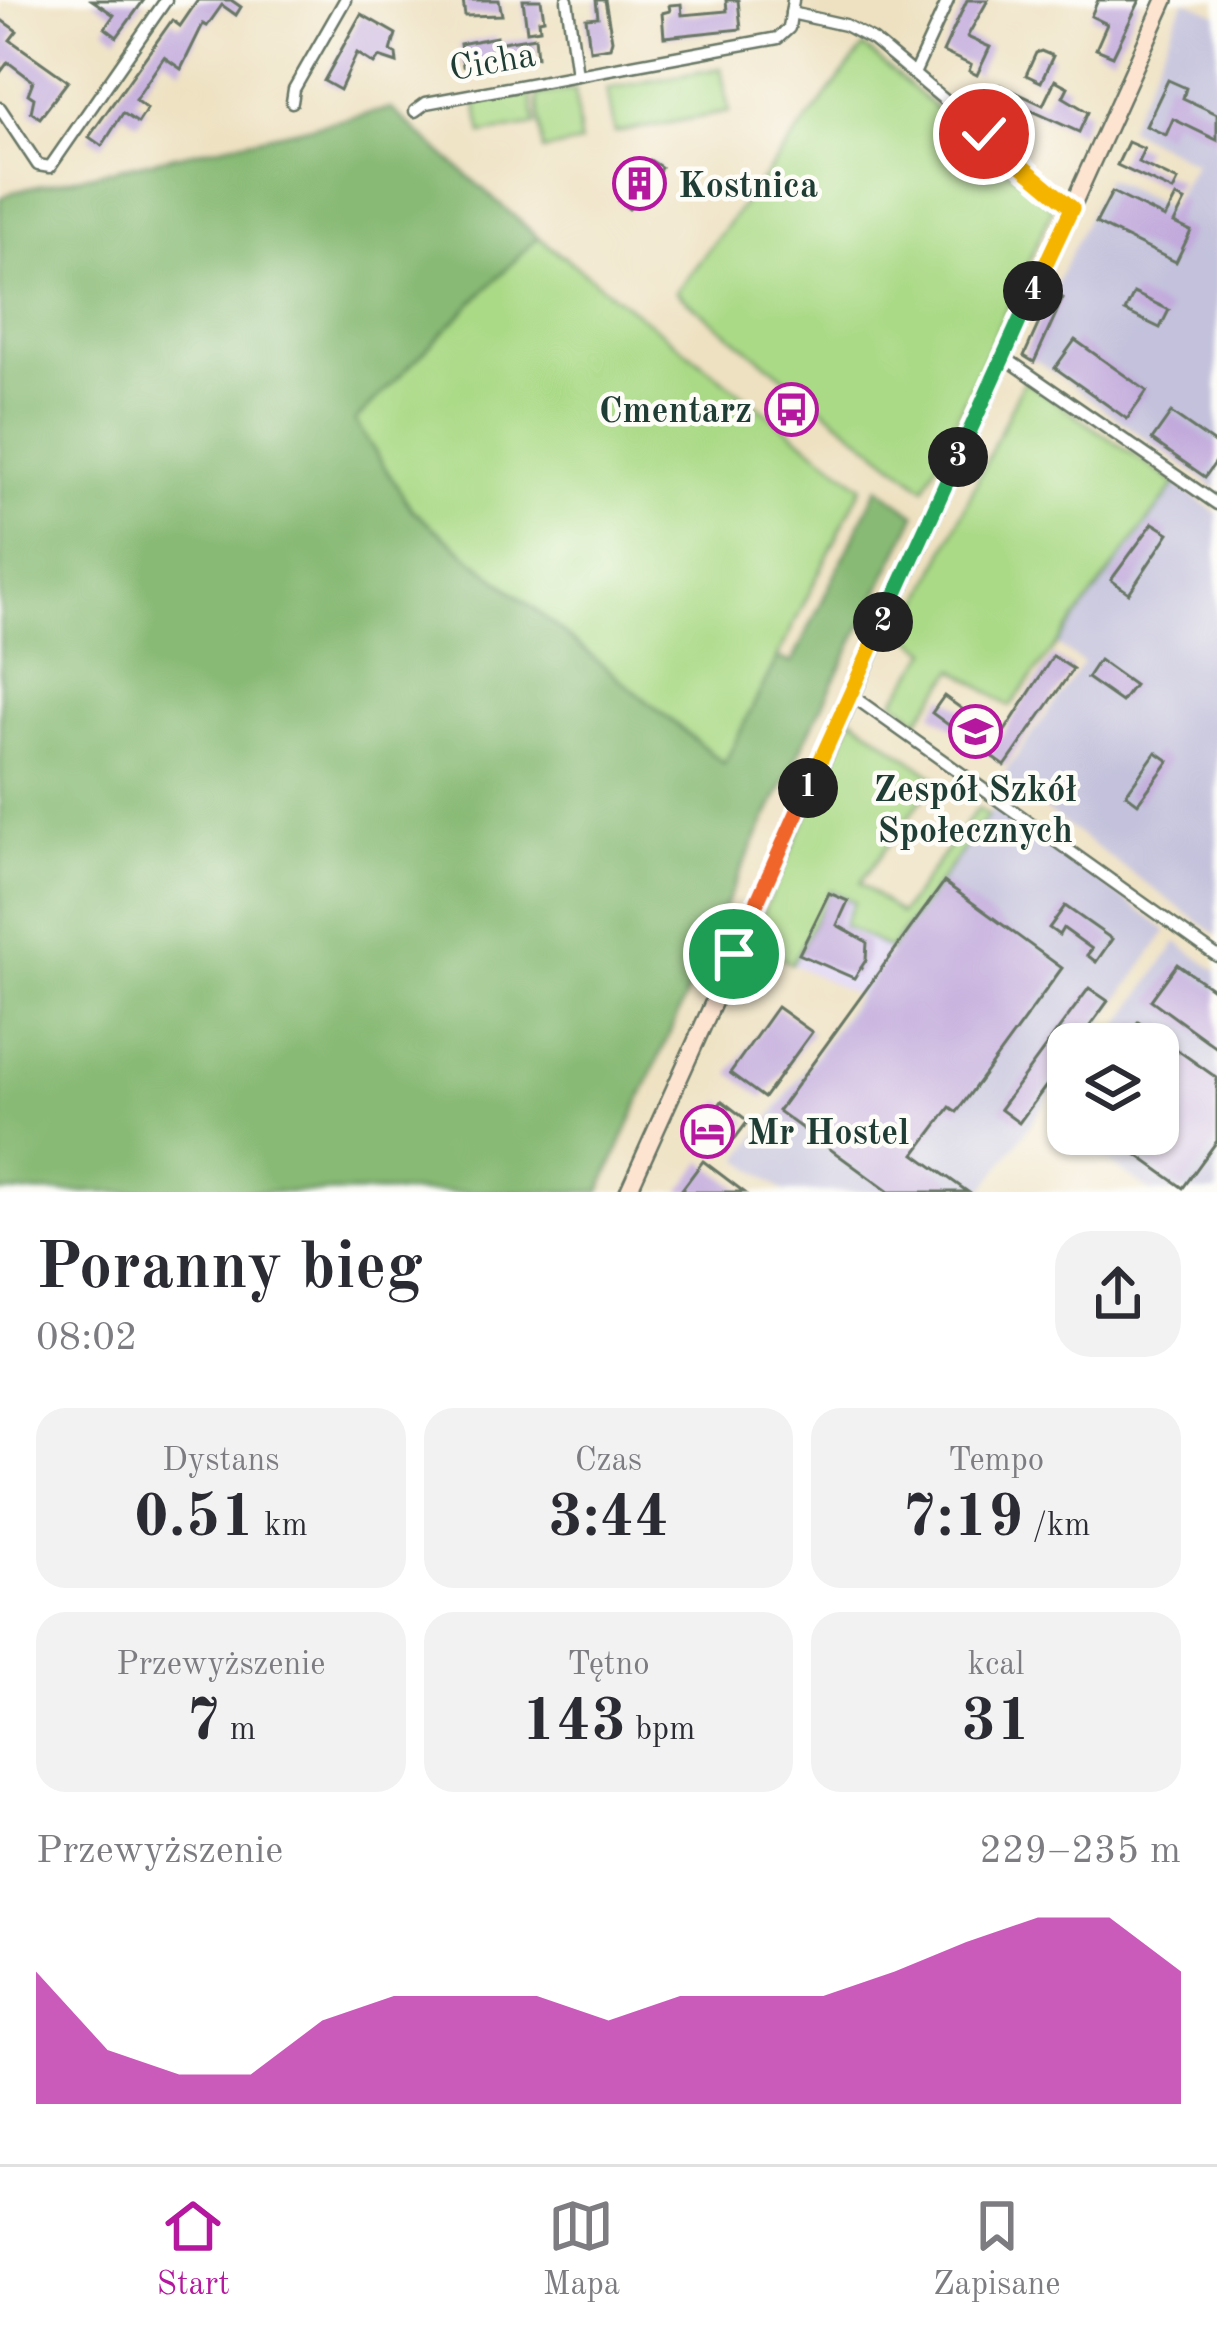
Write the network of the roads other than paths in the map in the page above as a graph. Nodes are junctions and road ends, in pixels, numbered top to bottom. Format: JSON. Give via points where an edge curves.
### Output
{"nodes":[{"id":1,"x":166,"y":0,"type":"edge"},
{"id":2,"x":345,"y":0,"type":"edge"},
{"id":3,"x":567,"y":0,"type":"edge"},
{"id":4,"x":948,"y":0,"type":"edge"},
{"id":5,"x":1166,"y":0,"type":"edge"},
{"id":6,"x":792,"y":7,"type":"edge"},
{"id":7,"x":914,"y":74,"type":"junction"},
{"id":8,"x":577,"y":75,"type":"junction"},
{"id":9,"x":292,"y":102,"type":"dead end"},
{"id":10,"x":0,"y":108,"type":"edge"},
{"id":11,"x":415,"y":111,"type":"dead end"},
{"id":12,"x":1072,"y":208,"type":"junction"},
{"id":13,"x":1004,"y":357,"type":"junction"},
{"id":14,"x":1217,"y":504,"type":"edge"},
{"id":15,"x":851,"y":695,"type":"junction"},
{"id":16,"x":1217,"y":956,"type":"edge"},
{"id":17,"x":628,"y":1192,"type":"edge"}],
"edges":[{"from":1,"to":10,"type":"street","via":[[53,164],[38,165]]},
{"from":2,"to":9,"type":"street"},
{"from":3,"to":8,"type":"street"},
{"from":4,"to":7,"type":"street"},
{"from":5,"to":12,"type":"main road"},
{"from":6,"to":7,"type":"street","name":"Cicha","via":[[861,32]]},
{"from":6,"to":8,"type":"street","name":"Cicha","via":[[778,38]]},
{"from":7,"to":12,"type":"street","name":"Cicha"},
{"from":8,"to":11,"type":"street","name":"Cicha"},
{"from":12,"to":13,"type":"main road"},
{"from":13,"to":14,"type":"street"},
{"from":13,"to":15,"type":"main road"},
{"from":15,"to":16,"type":"street"},
{"from":15,"to":17,"type":"main road"}]}
